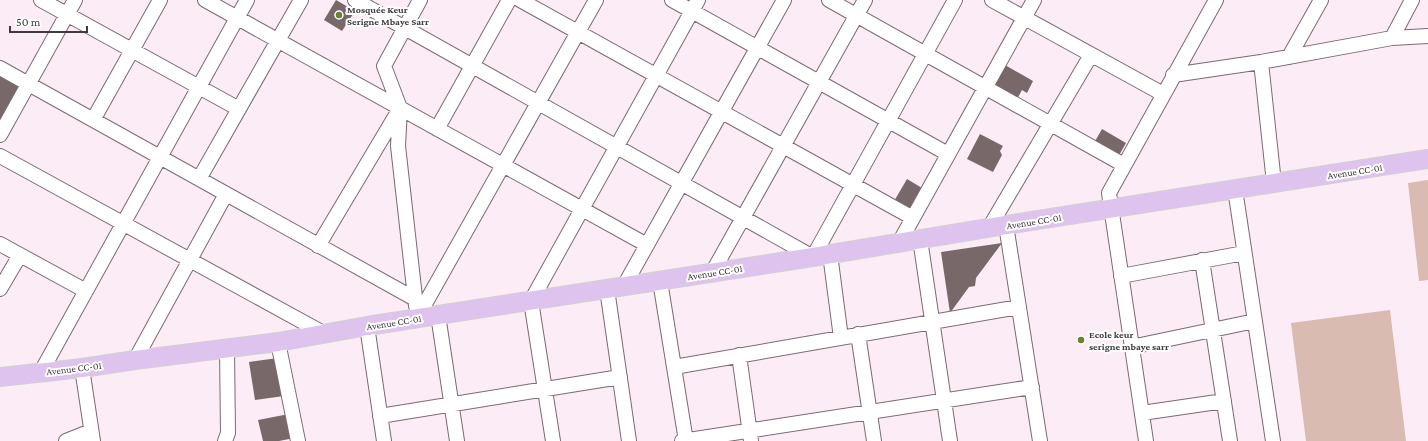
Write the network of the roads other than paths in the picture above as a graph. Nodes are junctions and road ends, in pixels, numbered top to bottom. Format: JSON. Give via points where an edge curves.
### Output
{"nodes":[{"id":1,"x":41,"y":0,"type":"edge"},
{"id":2,"x":75,"y":0,"type":"edge"},
{"id":3,"x":160,"y":0,"type":"edge"},
{"id":4,"x":205,"y":0,"type":"edge"},
{"id":5,"x":248,"y":0,"type":"edge"},
{"id":6,"x":301,"y":0,"type":"edge"},
{"id":7,"x":355,"y":0,"type":"edge"},
{"id":8,"x":420,"y":0,"type":"edge"},
{"id":9,"x":509,"y":0,"type":"edge"},
{"id":10,"x":520,"y":0,"type":"edge"},
{"id":11,"x":596,"y":0,"type":"edge"},
{"id":12,"x":672,"y":0,"type":"edge"},
{"id":13,"x":784,"y":0,"type":"edge"},
{"id":14,"x":830,"y":0,"type":"edge"},
{"id":15,"x":865,"y":0,"type":"edge"},
{"id":16,"x":955,"y":0,"type":"edge"},
{"id":17,"x":992,"y":0,"type":"edge"},
{"id":18,"x":1034,"y":0,"type":"edge"},
{"id":19,"x":1216,"y":0,"type":"edge"},
{"id":20,"x":1321,"y":0,"type":"edge"},
{"id":21,"x":1412,"y":0,"type":"edge"},
{"id":22,"x":695,"y":6,"type":"edge"},
{"id":23,"x":67,"y":14,"type":"junction"},
{"id":24,"x":856,"y":15,"type":"junction"},
{"id":25,"x":238,"y":18,"type":"junction"},
{"id":26,"x":1024,"y":18,"type":"junction"},
{"id":27,"x":405,"y":28,"type":"junction"},
{"id":28,"x":578,"y":32,"type":"junction"},
{"id":29,"x":1428,"y":36,"type":"edge"},
{"id":30,"x":1392,"y":38,"type":"junction"},
{"id":31,"x":278,"y":40,"type":"junction"},
{"id":32,"x":757,"y":48,"type":"junction"},
{"id":33,"x":132,"y":50,"type":"junction"},
{"id":34,"x":925,"y":53,"type":"junction"},
{"id":35,"x":1091,"y":55,"type":"junction"},
{"id":36,"x":1289,"y":57,"type":"junction"},
{"id":37,"x":1260,"y":62,"type":"junction"},
{"id":38,"x":472,"y":66,"type":"junction"},
{"id":39,"x":0,"y":68,"type":"edge"},
{"id":40,"x":1173,"y":75,"type":"junction"},
{"id":41,"x":656,"y":76,"type":"junction"},
{"id":42,"x":819,"y":82,"type":"junction"},
{"id":43,"x":28,"y":84,"type":"junction"},
{"id":44,"x":199,"y":87,"type":"junction"},
{"id":45,"x":986,"y":87,"type":"junction"},
{"id":46,"x":1163,"y":94,"type":"junction"},
{"id":47,"x":538,"y":103,"type":"junction"},
{"id":48,"x":400,"y":108,"type":"junction"},
{"id":49,"x":239,"y":109,"type":"junction"},
{"id":50,"x":721,"y":112,"type":"junction"},
{"id":51,"x":93,"y":120,"type":"junction"},
{"id":52,"x":888,"y":121,"type":"junction"},
{"id":53,"x":1051,"y":124,"type":"junction"},
{"id":54,"x":438,"y":129,"type":"junction"},
{"id":55,"x":0,"y":135,"type":"edge"},
{"id":56,"x":783,"y":146,"type":"junction"},
{"id":57,"x":617,"y":147,"type":"junction"},
{"id":58,"x":948,"y":154,"type":"junction"},
{"id":59,"x":0,"y":156,"type":"edge"},
{"id":60,"x":160,"y":157,"type":"junction"},
{"id":61,"x":1428,"y":159,"type":"edge"},
{"id":62,"x":503,"y":165,"type":"junction"},
{"id":63,"x":1124,"y":165,"type":"junction"},
{"id":64,"x":199,"y":179,"type":"junction"},
{"id":65,"x":681,"y":184,"type":"junction"},
{"id":66,"x":1274,"y":184,"type":"junction"},
{"id":67,"x":853,"y":185,"type":"junction"},
{"id":68,"x":1235,"y":190,"type":"junction"},
{"id":69,"x":226,"y":194,"type":"junction"},
{"id":70,"x":582,"y":209,"type":"junction"},
{"id":71,"x":1111,"y":209,"type":"junction"},
{"id":72,"x":743,"y":218,"type":"junction"},
{"id":73,"x":913,"y":218,"type":"junction"},
{"id":74,"x":123,"y":223,"type":"junction"},
{"id":75,"x":998,"y":226,"type":"junction"},
{"id":76,"x":920,"y":239,"type":"junction"},
{"id":77,"x":900,"y":243,"type":"junction"},
{"id":78,"x":0,"y":244,"type":"edge"},
{"id":79,"x":647,"y":245,"type":"junction"},
{"id":80,"x":318,"y":246,"type":"junction"},
{"id":81,"x":1244,"y":253,"type":"junction"},
{"id":82,"x":20,"y":255,"type":"junction"},
{"id":83,"x":821,"y":256,"type":"junction"},
{"id":84,"x":189,"y":259,"type":"junction"},
{"id":85,"x":1202,"y":260,"type":"junction"},
{"id":86,"x":712,"y":273,"type":"junction"},
{"id":87,"x":1121,"y":276,"type":"junction"},
{"id":88,"x":660,"y":281,"type":"junction"},
{"id":89,"x":616,"y":287,"type":"junction"},
{"id":90,"x":0,"y":289,"type":"edge"},
{"id":91,"x":86,"y":291,"type":"junction"},
{"id":92,"x":415,"y":300,"type":"junction"},
{"id":93,"x":531,"y":301,"type":"junction"},
{"id":94,"x":1019,"y":308,"type":"junction"},
{"id":95,"x":438,"y":315,"type":"junction"},
{"id":96,"x":417,"y":318,"type":"junction"},
{"id":97,"x":1255,"y":321,"type":"junction"},
{"id":98,"x":932,"y":322,"type":"junction"},
{"id":99,"x":367,"y":326,"type":"junction"},
{"id":100,"x":1213,"y":330,"type":"junction"},
{"id":101,"x":324,"y":334,"type":"junction"},
{"id":102,"x":858,"y":334,"type":"junction"},
{"id":103,"x":841,"y":338,"type":"junction"},
{"id":104,"x":278,"y":342,"type":"junction"},
{"id":105,"x":1132,"y":347,"type":"junction"},
{"id":106,"x":227,"y":349,"type":"junction"},
{"id":107,"x":739,"y":356,"type":"junction"},
{"id":108,"x":135,"y":360,"type":"junction"},
{"id":109,"x":674,"y":367,"type":"junction"},
{"id":110,"x":82,"y":368,"type":"junction"},
{"id":111,"x":41,"y":372,"type":"junction"},
{"id":112,"x":0,"y":377,"type":"edge"},
{"id":113,"x":620,"y":377,"type":"junction"},
{"id":114,"x":1032,"y":387,"type":"junction"},
{"id":115,"x":545,"y":389,"type":"junction"},
{"id":116,"x":944,"y":401,"type":"junction"},
{"id":117,"x":1224,"y":401,"type":"junction"},
{"id":118,"x":451,"y":404,"type":"junction"},
{"id":119,"x":870,"y":412,"type":"junction"},
{"id":120,"x":1142,"y":413,"type":"junction"},
{"id":121,"x":380,"y":416,"type":"junction"},
{"id":122,"x":92,"y":436,"type":"edge"},
{"id":123,"x":751,"y":436,"type":"edge"},
{"id":124,"x":66,"y":441,"type":"edge"},
{"id":125,"x":225,"y":441,"type":"edge"},
{"id":126,"x":298,"y":441,"type":"edge"},
{"id":127,"x":384,"y":441,"type":"edge"},
{"id":128,"x":457,"y":441,"type":"edge"},
{"id":129,"x":553,"y":441,"type":"edge"},
{"id":130,"x":629,"y":441,"type":"edge"},
{"id":131,"x":685,"y":441,"type":"edge"},
{"id":132,"x":874,"y":441,"type":"edge"},
{"id":133,"x":950,"y":441,"type":"edge"},
{"id":134,"x":1040,"y":441,"type":"edge"},
{"id":135,"x":1146,"y":441,"type":"edge"},
{"id":136,"x":1230,"y":441,"type":"edge"},
{"id":137,"x":1273,"y":441,"type":"edge"}],
"edges":[{"from":1,"to":23,"type":"street"},
{"from":2,"to":23,"type":"street"},
{"from":3,"to":33,"type":"street"},
{"from":4,"to":25,"type":"street"},
{"from":5,"to":25,"type":"street"},
{"from":6,"to":31,"type":"street"},
{"from":7,"to":27,"type":"street"},
{"from":8,"to":27,"type":"street"},
{"from":9,"to":38,"type":"street"},
{"from":10,"to":28,"type":"street"},
{"from":11,"to":28,"type":"street"},
{"from":12,"to":22,"type":"street"},
{"from":13,"to":32,"type":"street"},
{"from":14,"to":24,"type":"street"},
{"from":15,"to":24,"type":"street"},
{"from":16,"to":34,"type":"street"},
{"from":17,"to":26,"type":"street"},
{"from":18,"to":26,"type":"street"},
{"from":19,"to":40,"type":"street"},
{"from":20,"to":36,"type":"street"},
{"from":21,"to":30,"type":"street"},
{"from":22,"to":32,"type":"street"},
{"from":22,"to":41,"type":"street"},
{"from":23,"to":33,"type":"street"},
{"from":23,"to":43,"type":"street"},
{"from":24,"to":34,"type":"street"},
{"from":24,"to":42,"type":"street"},
{"from":25,"to":31,"type":"street"},
{"from":25,"to":44,"type":"street"},
{"from":26,"to":35,"type":"street"},
{"from":26,"to":45,"type":"street"},
{"from":27,"to":38,"type":"street"},
{"from":27,"to":48,"type":"street","via":[[384,66]]},
{"from":28,"to":41,"type":"street"},
{"from":28,"to":47,"type":"street"},
{"from":29,"to":30,"type":"street"},
{"from":30,"to":36,"type":"street"},
{"from":31,"to":48,"type":"street"},
{"from":31,"to":49,"type":"street"},
{"from":32,"to":42,"type":"street"},
{"from":32,"to":50,"type":"street"},
{"from":33,"to":44,"type":"street"},
{"from":33,"to":51,"type":"street"},
{"from":34,"to":45,"type":"street"},
{"from":34,"to":52,"type":"street"},
{"from":35,"to":46,"type":"street"},
{"from":35,"to":53,"type":"street"},
{"from":36,"to":37,"type":"street"},
{"from":37,"to":40,"type":"street"},
{"from":37,"to":66,"type":"street"},
{"from":38,"to":47,"type":"street"},
{"from":38,"to":54,"type":"street"},
{"from":39,"to":43,"type":"street"},
{"from":40,"to":46,"type":"street"},
{"from":41,"to":50,"type":"street"},
{"from":41,"to":57,"type":"street"},
{"from":42,"to":52,"type":"street"},
{"from":42,"to":56,"type":"street"},
{"from":43,"to":51,"type":"street"},
{"from":43,"to":55,"type":"street"},
{"from":44,"to":49,"type":"street"},
{"from":44,"to":60,"type":"street"},
{"from":45,"to":53,"type":"street"},
{"from":45,"to":58,"type":"street"},
{"from":46,"to":63,"type":"street"},
{"from":47,"to":57,"type":"street"},
{"from":47,"to":62,"type":"street"},
{"from":48,"to":54,"type":"street"},
{"from":48,"to":80,"type":"street"},
{"from":48,"to":92,"type":"street","via":[[398,146]]},
{"from":49,"to":64,"type":"street"},
{"from":50,"to":56,"type":"street"},
{"from":50,"to":65,"type":"street"},
{"from":51,"to":60,"type":"street"},
{"from":52,"to":58,"type":"street"},
{"from":52,"to":67,"type":"street"},
{"from":53,"to":63,"type":"street"},
{"from":53,"to":75,"type":"street"},
{"from":54,"to":62,"type":"street"},
{"from":56,"to":67,"type":"street"},
{"from":56,"to":72,"type":"street"},
{"from":57,"to":65,"type":"street"},
{"from":57,"to":70,"type":"street"},
{"from":58,"to":73,"type":"street"},
{"from":59,"to":74,"type":"street"},
{"from":60,"to":64,"type":"street"},
{"from":60,"to":74,"type":"street"},
{"from":61,"to":66,"type":"main road","name":"Avenue CC-01"},
{"from":62,"to":70,"type":"street"},
{"from":62,"to":96,"type":"street"},
{"from":63,"to":71,"type":"street","via":[[1109,193]]},
{"from":64,"to":69,"type":"street"},
{"from":65,"to":72,"type":"street"},
{"from":65,"to":79,"type":"street"},
{"from":66,"to":68,"type":"main road","name":"Avenue CC-01"},
{"from":67,"to":73,"type":"street"},
{"from":67,"to":83,"type":"street"},
{"from":68,"to":71,"type":"main road","name":"Avenue CC-01"},
{"from":68,"to":81,"type":"street"},
{"from":69,"to":80,"type":"street"},
{"from":69,"to":84,"type":"street"},
{"from":70,"to":79,"type":"street"},
{"from":70,"to":93,"type":"street"},
{"from":71,"to":75,"type":"main road","name":"Avenue CC-01"},
{"from":71,"to":87,"type":"street"},
{"from":72,"to":83,"type":"street"},
{"from":72,"to":86,"type":"street"},
{"from":73,"to":77,"type":"street"},
{"from":74,"to":84,"type":"street"},
{"from":74,"to":91,"type":"street"},
{"from":75,"to":76,"type":"main road","name":"Avenue CC-01"},
{"from":75,"to":94,"type":"street"},
{"from":76,"to":77,"type":"main road","name":"Avenue CC-01"},
{"from":76,"to":98,"type":"street"},
{"from":77,"to":83,"type":"main road","name":"Avenue CC-01"},
{"from":78,"to":82,"type":"street"},
{"from":79,"to":89,"type":"street"},
{"from":80,"to":92,"type":"street"},
{"from":81,"to":85,"type":"street"},
{"from":81,"to":97,"type":"street"},
{"from":82,"to":90,"type":"street"},
{"from":82,"to":91,"type":"street"},
{"from":83,"to":86,"type":"main road","name":"Avenue CC-01"},
{"from":83,"to":103,"type":"street"},
{"from":84,"to":101,"type":"street"},
{"from":84,"to":108,"type":"street"},
{"from":85,"to":87,"type":"street"},
{"from":85,"to":100,"type":"street"},
{"from":86,"to":88,"type":"main road","name":"Avenue CC-01"},
{"from":87,"to":105,"type":"street"},
{"from":88,"to":89,"type":"main road","name":"Avenue CC-01"},
{"from":88,"to":109,"type":"street"},
{"from":89,"to":93,"type":"main road","name":"Avenue CC-01"},
{"from":89,"to":113,"type":"street"},
{"from":91,"to":111,"type":"street"},
{"from":92,"to":96,"type":"street"},
{"from":93,"to":95,"type":"main road","name":"Avenue CC-01"},
{"from":93,"to":115,"type":"street"},
{"from":94,"to":98,"type":"street"},
{"from":94,"to":114,"type":"street"},
{"from":95,"to":96,"type":"main road","name":"Avenue CC-01"},
{"from":95,"to":118,"type":"street"},
{"from":96,"to":99,"type":"main road","name":"Avenue CC-01"},
{"from":97,"to":100,"type":"street"},
{"from":97,"to":137,"type":"street"},
{"from":98,"to":102,"type":"street"},
{"from":98,"to":116,"type":"street"},
{"from":99,"to":101,"type":"main road","name":"Avenue CC-01"},
{"from":99,"to":121,"type":"street"},
{"from":100,"to":105,"type":"street"},
{"from":100,"to":117,"type":"street"},
{"from":101,"to":104,"type":"main road","name":"Avenue CC-01"},
{"from":102,"to":103,"type":"street"},
{"from":102,"to":119,"type":"street"},
{"from":103,"to":107,"type":"street"},
{"from":104,"to":106,"type":"main road","name":"Avenue CC-01"},
{"from":104,"to":126,"type":"street"},
{"from":105,"to":120,"type":"street"},
{"from":106,"to":108,"type":"main road","name":"Avenue CC-01"},
{"from":106,"to":125,"type":"street","via":[[228,433]]},
{"from":107,"to":109,"type":"street"},
{"from":107,"to":123,"type":"street"},
{"from":108,"to":110,"type":"main road","name":"Avenue CC-01"},
{"from":109,"to":131,"type":"street"},
{"from":110,"to":111,"type":"main road","name":"Avenue CC-01"},
{"from":110,"to":122,"type":"street"},
{"from":111,"to":112,"type":"main road","name":"Avenue CC-01"},
{"from":113,"to":115,"type":"street"},
{"from":113,"to":130,"type":"street"},
{"from":114,"to":116,"type":"street"},
{"from":114,"to":134,"type":"street"},
{"from":115,"to":118,"type":"street"},
{"from":115,"to":129,"type":"street"},
{"from":116,"to":119,"type":"street"},
{"from":116,"to":133,"type":"street"},
{"from":117,"to":120,"type":"street"},
{"from":117,"to":136,"type":"street"},
{"from":118,"to":121,"type":"street"},
{"from":118,"to":128,"type":"street"},
{"from":119,"to":123,"type":"street"},
{"from":119,"to":132,"type":"street"},
{"from":120,"to":135,"type":"street"},
{"from":121,"to":127,"type":"street"},
{"from":122,"to":124,"type":"street"},
{"from":123,"to":131,"type":"street"}]}
